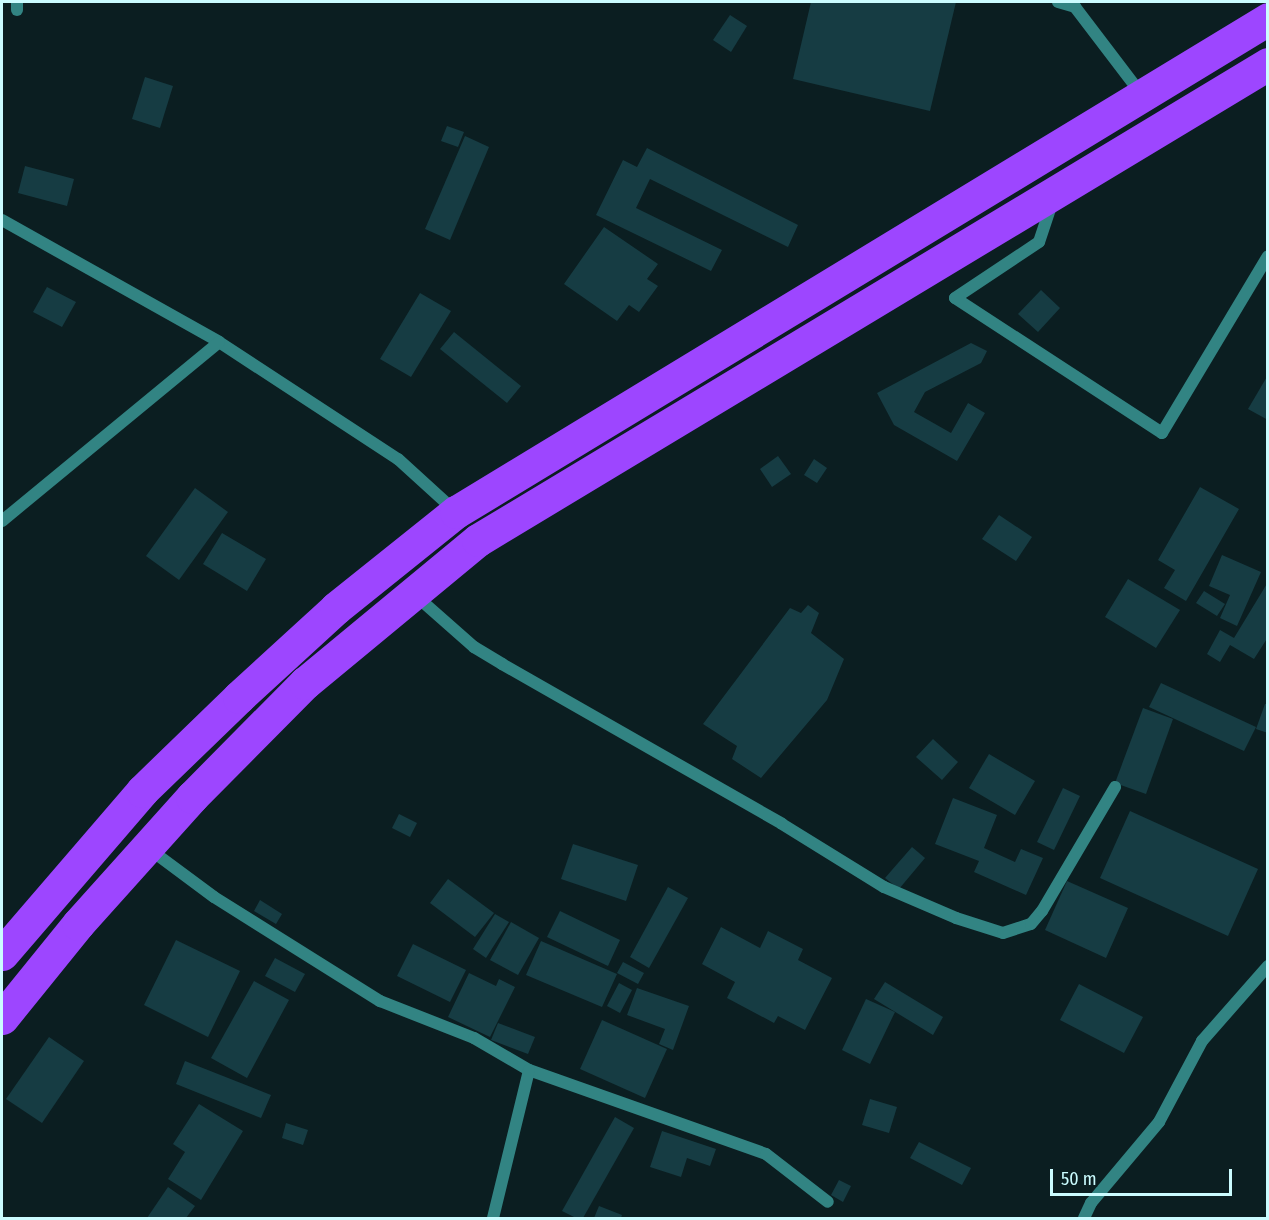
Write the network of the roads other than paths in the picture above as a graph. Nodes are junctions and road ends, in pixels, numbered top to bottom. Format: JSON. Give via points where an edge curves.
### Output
{"nodes":[{"id":1,"x":1058,"y":2,"type":"edge"},
{"id":2,"x":1076,"y":4,"type":"edge"},
{"id":3,"x":1268,"y":19,"type":"edge"},
{"id":4,"x":1268,"y":64,"type":"edge"},
{"id":5,"x":1143,"y":96,"type":"junction"},
{"id":6,"x":1056,"y":191,"type":"junction"},
{"id":7,"x":2,"y":220,"type":"edge"},
{"id":8,"x":1268,"y":256,"type":"edge"},
{"id":9,"x":219,"y":342,"type":"junction"},
{"id":10,"x":2,"y":521,"type":"edge"},
{"id":11,"x":467,"y":526,"type":"junction"},
{"id":12,"x":415,"y":595,"type":"junction"},
{"id":13,"x":1115,"y":787,"type":"dead end"},
{"id":14,"x":147,"y":847,"type":"junction"},
{"id":15,"x":2,"y":954,"type":"edge"},
{"id":16,"x":1268,"y":966,"type":"edge"},
{"id":17,"x":2,"y":1018,"type":"edge"},
{"id":18,"x":529,"y":1070,"type":"junction"},
{"id":19,"x":828,"y":1202,"type":"dead end"},
{"id":20,"x":493,"y":1218,"type":"edge"},
{"id":21,"x":1084,"y":1218,"type":"edge"}],
"edges":[{"from":1,"to":2,"type":"street"},
{"from":2,"to":5,"type":"street"},
{"from":3,"to":5,"type":"highway"},
{"from":4,"to":6,"type":"highway"},
{"from":5,"to":11,"type":"highway"},
{"from":6,"to":8,"type":"street","via":[[1040,242],[955,298],[1162,433]]},
{"from":6,"to":11,"type":"highway"},
{"from":7,"to":9,"type":"street"},
{"from":9,"to":10,"type":"street"},
{"from":9,"to":11,"type":"street","via":[[399,459]]},
{"from":11,"to":12,"type":"highway"},
{"from":11,"to":15,"type":"highway","via":[[336,608],[238,697],[142,791]]},
{"from":12,"to":13,"type":"street","via":[[474,646],[502,664],[884,887],[1003,933],[1031,924],[1042,911]]},
{"from":12,"to":14,"type":"highway","via":[[305,683]]},
{"from":14,"to":17,"type":"highway"},
{"from":14,"to":18,"type":"street","via":[[214,897],[380,1001],[474,1038]]},
{"from":16,"to":21,"type":"street","via":[[1202,1041],[1159,1122],[1091,1203]]},
{"from":18,"to":19,"type":"street","via":[[766,1154]]},
{"from":18,"to":20,"type":"street"}]}
